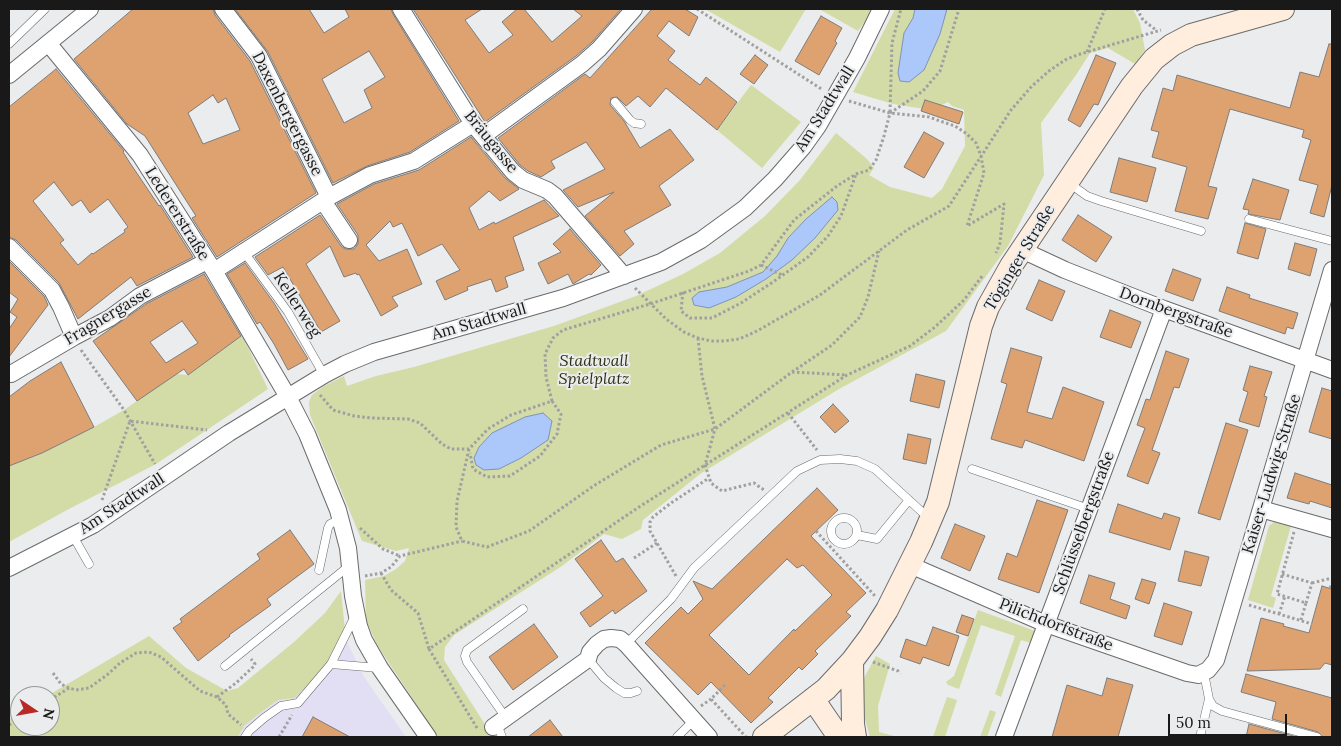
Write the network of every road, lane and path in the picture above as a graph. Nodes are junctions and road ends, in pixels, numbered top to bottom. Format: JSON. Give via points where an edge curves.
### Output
{"nodes":[{"id":1,"x":45,"y":9,"type":"edge"},
{"id":2,"x":90,"y":9,"type":"edge"},
{"id":3,"x":223,"y":9,"type":"edge"},
{"id":4,"x":401,"y":9,"type":"edge"},
{"id":5,"x":634,"y":9,"type":"edge"},
{"id":6,"x":697,"y":9,"type":"edge"},
{"id":7,"x":882,"y":9,"type":"edge"},
{"id":8,"x":901,"y":9,"type":"edge"},
{"id":9,"x":959,"y":9,"type":"edge"},
{"id":10,"x":1105,"y":9,"type":"edge"},
{"id":11,"x":1137,"y":9,"type":"edge"},
{"id":12,"x":1283,"y":9,"type":"edge"},
{"id":13,"x":1245,"y":14,"type":"edge"},
{"id":14,"x":48,"y":43,"type":"junction"},
{"id":15,"x":9,"y":44,"type":"edge"},
{"id":16,"x":1087,"y":52,"type":"junction"},
{"id":17,"x":9,"y":75,"type":"edge"},
{"id":18,"x":835,"y":97,"type":"junction"},
{"id":19,"x":615,"y":102,"type":"dead end"},
{"id":20,"x":890,"y":113,"type":"junction"},
{"id":21,"x":642,"y":124,"type":"dead end"},
{"id":22,"x":478,"y":130,"type":"junction"},
{"id":23,"x":981,"y":156,"type":"junction"},
{"id":24,"x":856,"y":174,"type":"junction"},
{"id":25,"x":1067,"y":182,"type":"junction"},
{"id":26,"x":326,"y":199,"type":"junction"},
{"id":27,"x":1249,"y":219,"type":"dead end"},
{"id":28,"x":1201,"y":231,"type":"dead end"},
{"id":29,"x":350,"y":240,"type":"dead end"},
{"id":30,"x":1332,"y":241,"type":"edge"},
{"id":31,"x":9,"y":247,"type":"edge"},
{"id":32,"x":879,"y":250,"type":"junction"},
{"id":33,"x":244,"y":252,"type":"junction"},
{"id":34,"x":1017,"y":258,"type":"junction"},
{"id":35,"x":761,"y":265,"type":"junction"},
{"id":36,"x":210,"y":266,"type":"junction"},
{"id":37,"x":987,"y":269,"type":"dead end"},
{"id":38,"x":1332,"y":270,"type":"edge"},
{"id":39,"x":782,"y":275,"type":"junction"},
{"id":40,"x":624,"y":276,"type":"junction"},
{"id":41,"x":683,"y":292,"type":"junction"},
{"id":42,"x":650,"y":304,"type":"junction"},
{"id":43,"x":1164,"y":309,"type":"junction"},
{"id":44,"x":74,"y":337,"type":"junction"},
{"id":45,"x":698,"y":338,"type":"junction"},
{"id":46,"x":1306,"y":360,"type":"junction"},
{"id":47,"x":1332,"y":370,"type":"edge"},
{"id":48,"x":792,"y":372,"type":"junction"},
{"id":49,"x":10,"y":375,"type":"edge"},
{"id":50,"x":847,"y":375,"type":"junction"},
{"id":51,"x":317,"y":379,"type":"junction"},
{"id":52,"x":288,"y":397,"type":"junction"},
{"id":53,"x":552,"y":401,"type":"junction"},
{"id":54,"x":788,"y":413,"type":"junction"},
{"id":55,"x":130,"y":421,"type":"junction"},
{"id":56,"x":715,"y":428,"type":"junction"},
{"id":57,"x":229,"y":433,"type":"junction"},
{"id":58,"x":469,"y":450,"type":"junction"},
{"id":59,"x":820,"y":460,"type":"junction"},
{"id":60,"x":705,"y":465,"type":"junction"},
{"id":61,"x":972,"y":469,"type":"dead end"},
{"id":62,"x":163,"y":478,"type":"junction"},
{"id":63,"x":709,"y":478,"type":"junction"},
{"id":64,"x":774,"y":493,"type":"junction"},
{"id":65,"x":909,"y":500,"type":"junction"},
{"id":66,"x":1089,"y":509,"type":"junction"},
{"id":67,"x":1261,"y":509,"type":"junction"},
{"id":68,"x":339,"y":514,"type":"junction"},
{"id":69,"x":933,"y":516,"type":"junction"},
{"id":70,"x":1297,"y":520,"type":"junction"},
{"id":71,"x":93,"y":524,"type":"junction"},
{"id":72,"x":1332,"y":530,"type":"edge"},
{"id":73,"x":816,"y":531,"type":"dead end"},
{"id":74,"x":857,"y":534,"type":"dead end"},
{"id":75,"x":73,"y":536,"type":"junction"},
{"id":76,"x":462,"y":541,"type":"junction"},
{"id":77,"x":657,"y":543,"type":"junction"},
{"id":78,"x":400,"y":556,"type":"junction"},
{"id":79,"x":634,"y":558,"type":"dead end"},
{"id":80,"x":88,"y":564,"type":"dead end"},
{"id":81,"x":910,"y":564,"type":"junction"},
{"id":82,"x":9,"y":568,"type":"edge"},
{"id":83,"x":319,"y":570,"type":"dead end"},
{"id":84,"x":351,"y":571,"type":"junction"},
{"id":85,"x":381,"y":574,"type":"junction"},
{"id":86,"x":1282,"y":574,"type":"junction"},
{"id":87,"x":1332,"y":578,"type":"edge"},
{"id":88,"x":1312,"y":583,"type":"junction"},
{"id":89,"x":681,"y":586,"type":"junction"},
{"id":90,"x":1285,"y":596,"type":"junction"},
{"id":91,"x":1234,"y":600,"type":"junction"},
{"id":92,"x":1306,"y":602,"type":"junction"},
{"id":93,"x":522,"y":609,"type":"dead end"},
{"id":94,"x":887,"y":610,"type":"junction"},
{"id":95,"x":356,"y":613,"type":"junction"},
{"id":96,"x":1279,"y":614,"type":"junction"},
{"id":97,"x":1302,"y":620,"type":"junction"},
{"id":98,"x":1046,"y":624,"type":"junction"},
{"id":99,"x":1312,"y":624,"type":"dead end"},
{"id":100,"x":626,"y":644,"type":"junction"},
{"id":101,"x":429,"y":649,"type":"junction"},
{"id":102,"x":245,"y":650,"type":"junction"},
{"id":103,"x":856,"y":656,"type":"junction"},
{"id":104,"x":588,"y":659,"type":"junction"},
{"id":105,"x":331,"y":664,"type":"junction"},
{"id":106,"x":225,"y":666,"type":"dead end"},
{"id":107,"x":380,"y":668,"type":"junction"},
{"id":108,"x":53,"y":673,"type":"dead end"},
{"id":109,"x":1204,"y":673,"type":"junction"},
{"id":110,"x":900,"y":674,"type":"dead end"},
{"id":111,"x":725,"y":686,"type":"dead end"},
{"id":112,"x":69,"y":688,"type":"junction"},
{"id":113,"x":637,"y":691,"type":"dead end"},
{"id":114,"x":60,"y":694,"type":"edge"},
{"id":115,"x":820,"y":694,"type":"junction"},
{"id":116,"x":217,"y":697,"type":"junction"},
{"id":117,"x":1209,"y":699,"type":"junction"},
{"id":118,"x":298,"y":703,"type":"junction"},
{"id":119,"x":694,"y":720,"type":"junction"},
{"id":120,"x":238,"y":722,"type":"dead end"},
{"id":121,"x":500,"y":727,"type":"edge"},
{"id":122,"x":784,"y":730,"type":"edge"},
{"id":123,"x":849,"y":733,"type":"edge"},
{"id":124,"x":245,"y":737,"type":"edge"},
{"id":125,"x":279,"y":737,"type":"edge"},
{"id":126,"x":428,"y":737,"type":"edge"},
{"id":127,"x":677,"y":737,"type":"edge"},
{"id":128,"x":709,"y":737,"type":"edge"},
{"id":129,"x":747,"y":737,"type":"edge"},
{"id":130,"x":764,"y":737,"type":"edge"},
{"id":131,"x":1004,"y":737,"type":"edge"},
{"id":132,"x":1200,"y":737,"type":"edge"},
{"id":133,"x":1317,"y":737,"type":"edge"}],
"edges":[{"from":1,"to":15,"type":"lane"},
{"from":2,"to":14,"type":"street"},
{"from":3,"to":26,"type":"street","name":"Daxenbergergasse","via":[[259,56]]},
{"from":4,"to":22,"type":"street","name":"Bräugasse"},
{"from":5,"to":22,"type":"street","name":"Fragnergasse","via":[[584,66]]},
{"from":6,"to":18,"type":"path"},
{"from":7,"to":18,"type":"street","name":"Am Stadtwall"},
{"from":8,"to":20,"type":"path","via":[[892,43]]},
{"from":9,"to":20,"type":"path","via":[[940,71],[924,91]]},
{"from":10,"to":16,"type":"path"},
{"from":11,"to":16,"type":"path","via":[[1143,20],[1156,30]]},
{"from":12,"to":13,"type":"street","name":"Töginger Straße"},
{"from":13,"to":25,"type":"street","name":"Töginger Straße","via":[[1172,45],[1154,59]]},
{"from":14,"to":17,"type":"street"},
{"from":14,"to":36,"type":"street","name":"Ledererstraße","via":[[140,154]]},
{"from":16,"to":23,"type":"path","via":[[1065,60],[1032,86],[1011,110]]},
{"from":18,"to":20,"type":"path"},
{"from":18,"to":40,"type":"street","name":"Am Stadtwall","via":[[804,147],[744,208],[701,240],[661,262]]},
{"from":19,"to":21,"type":"lane","via":[[630,120]]},
{"from":20,"to":23,"type":"path","via":[[929,117],[955,126],[976,143]]},
{"from":20,"to":24,"type":"path","via":[[876,160],[869,170]]},
{"from":22,"to":26,"type":"street","name":"Fragnergasse","via":[[414,161],[370,175]]},
{"from":22,"to":40,"type":"street","name":"Bräugasse","via":[[523,180],[555,196]]},
{"from":23,"to":32,"type":"path","via":[[949,206]]},
{"from":23,"to":34,"type":"path","via":[[984,172],[967,226],[1004,204],[1000,243],[992,262]]},
{"from":24,"to":35,"type":"path","via":[[794,220]]},
{"from":24,"to":39,"type":"path","via":[[840,216],[828,236],[808,257]]},
{"from":25,"to":28,"type":"lane","via":[[1101,201]]},
{"from":25,"to":34,"type":"street","name":"Töginger Straße"},
{"from":26,"to":29,"type":"street","name":"Daxenbergergasse"},
{"from":26,"to":33,"type":"street","name":"Fragnergasse"},
{"from":27,"to":30,"type":"lane"},
{"from":31,"to":44,"type":"street","via":[[52,290]]},
{"from":32,"to":45,"type":"path","via":[[820,295],[757,331],[724,341]]},
{"from":32,"to":48,"type":"path","via":[[860,316],[832,345]]},
{"from":33,"to":36,"type":"street","name":"Fragnergasse"},
{"from":33,"to":51,"type":"lane","name":"Kellerweg","via":[[288,312]]},
{"from":34,"to":43,"type":"street","name":"Dornbergstraße","via":[[1065,270]]},
{"from":34,"to":69,"type":"street","name":"Töginger Straße","via":[[988,307],[981,326],[944,484]]},
{"from":35,"to":39,"type":"path"},
{"from":35,"to":41,"type":"path"},
{"from":36,"to":44,"type":"street","name":"Fragnergasse","via":[[140,296],[110,318]]},
{"from":36,"to":52,"type":"street","name":"Ledererstraße"},
{"from":37,"to":50,"type":"path","via":[[964,300],[910,346]]},
{"from":38,"to":46,"type":"street","name":"Kaiser-Ludwig-Straße"},
{"from":39,"to":41,"type":"path","via":[[712,318],[690,318],[681,311]]},
{"from":40,"to":42,"type":"path"},
{"from":40,"to":51,"type":"street","name":"Am Stadtwall","via":[[563,298],[374,352]]},
{"from":41,"to":42,"type":"path"},
{"from":42,"to":45,"type":"path","via":[[684,332]]},
{"from":42,"to":53,"type":"path","via":[[563,330],[553,338],[545,354]]},
{"from":43,"to":46,"type":"street","name":"Dornbergstraße"},
{"from":43,"to":66,"type":"street","name":"Schlüsselbergstraße"},
{"from":44,"to":49,"type":"street","name":"Fragnergasse"},
{"from":44,"to":55,"type":"path"},
{"from":45,"to":56,"type":"path","via":[[702,376]]},
{"from":46,"to":47,"type":"street","name":"Dornbergstraße"},
{"from":46,"to":67,"type":"street","name":"Kaiser-Ludwig-Straße"},
{"from":48,"to":50,"type":"path"},
{"from":48,"to":56,"type":"path"},
{"from":50,"to":54,"type":"path"},
{"from":51,"to":52,"type":"street","name":"Am Stadtwall"},
{"from":51,"to":58,"type":"path","via":[[333,410],[354,416],[408,419],[420,423],[450,449]]},
{"from":52,"to":57,"type":"street","name":"Am Stadtwall"},
{"from":52,"to":68,"type":"street","name":"Ledererstraße","via":[[307,434]]},
{"from":53,"to":58,"type":"path","via":[[511,415],[488,429]]},
{"from":53,"to":58,"type":"path","via":[[561,414],[557,434],[540,456],[510,476],[488,477],[473,470]]},
{"from":54,"to":59,"type":"path","via":[[817,450]]},
{"from":54,"to":60,"type":"path"},
{"from":55,"to":57,"type":"path"},
{"from":55,"to":62,"type":"path"},
{"from":55,"to":71,"type":"path"},
{"from":56,"to":60,"type":"path"},
{"from":56,"to":76,"type":"path","via":[[661,445],[595,485],[529,531],[487,547]]},
{"from":57,"to":62,"type":"street","name":"Am Stadtwall"},
{"from":58,"to":76,"type":"path","via":[[457,501],[456,527]]},
{"from":59,"to":64,"type":"lane","via":[[797,471]]},
{"from":59,"to":65,"type":"lane","via":[[857,461],[875,468]]},
{"from":60,"to":63,"type":"path"},
{"from":60,"to":101,"type":"path"},
{"from":61,"to":66,"type":"lane"},
{"from":62,"to":71,"type":"street","name":"Am Stadtwall"},
{"from":63,"to":64,"type":"path","via":[[722,491],[754,483]]},
{"from":63,"to":77,"type":"path","via":[[653,517],[650,532]]},
{"from":64,"to":89,"type":"lane","via":[[694,568]]},
{"from":65,"to":69,"type":"lane","via":[[922,512]]},
{"from":65,"to":74,"type":"lane","via":[[877,539]]},
{"from":66,"to":98,"type":"street","name":"Schlüsselbergstraße"},
{"from":67,"to":70,"type":"street"},
{"from":67,"to":91,"type":"street","name":"Kaiser-Ludwig-Straße"},
{"from":68,"to":78,"type":"path","via":[[353,519],[383,549]]},
{"from":68,"to":83,"type":"lane","via":[[328,528]]},
{"from":68,"to":84,"type":"street","name":"Ledererstraße"},
{"from":69,"to":81,"type":"street","name":"Töginger Straße"},
{"from":70,"to":72,"type":"street"},
{"from":70,"to":86,"type":"path"},
{"from":71,"to":75,"type":"street","name":"Am Stadtwall"},
{"from":73,"to":94,"type":"path"},
{"from":75,"to":80,"type":"lane"},
{"from":75,"to":82,"type":"street","name":"Am Stadtwall"},
{"from":76,"to":78,"type":"path"},
{"from":77,"to":79,"type":"path"},
{"from":77,"to":89,"type":"path"},
{"from":78,"to":85,"type":"path"},
{"from":81,"to":94,"type":"street","name":"Töginger Straße"},
{"from":81,"to":98,"type":"street","name":"Pilichdorfstraße"},
{"from":84,"to":85,"type":"path"},
{"from":84,"to":95,"type":"street","name":"Ledererstraße"},
{"from":84,"to":102,"type":"lane"},
{"from":85,"to":101,"type":"path","via":[[391,590],[418,613]]},
{"from":86,"to":88,"type":"path"},
{"from":86,"to":90,"type":"path","via":[[1277,594]]},
{"from":87,"to":88,"type":"path"},
{"from":88,"to":92,"type":"path"},
{"from":89,"to":100,"type":"lane"},
{"from":90,"to":92,"type":"path"},
{"from":90,"to":96,"type":"path"},
{"from":91,"to":96,"type":"path"},
{"from":91,"to":109,"type":"street","name":"Kaiser-Ludwig-Straße","via":[[1216,660]]},
{"from":92,"to":97,"type":"path"},
{"from":93,"to":121,"type":"lane","via":[[467,650],[465,656]]},
{"from":94,"to":103,"type":"street","name":"Töginger Straße"},
{"from":95,"to":105,"type":"lane"},
{"from":95,"to":107,"type":"street","name":"Ledererstraße","via":[[364,640]]},
{"from":96,"to":97,"type":"path"},
{"from":97,"to":99,"type":"path"},
{"from":98,"to":109,"type":"street","name":"Pilichdorfstraße","via":[[1187,673]]},
{"from":98,"to":131,"type":"street","name":"Schlüsselbergstraße"},
{"from":100,"to":104,"type":"street","via":[[620,639],[604,639],[590,652]]},
{"from":100,"to":119,"type":"street"},
{"from":101,"to":121,"type":"path","via":[[479,732]]},
{"from":102,"to":106,"type":"lane"},
{"from":102,"to":116,"type":"path","via":[[255,664]]},
{"from":103,"to":110,"type":"path"},
{"from":103,"to":115,"type":"street","name":"Töginger Straße"},
{"from":103,"to":123,"type":"street"},
{"from":104,"to":113,"type":"lane","via":[[616,688],[624,693]]},
{"from":104,"to":121,"type":"street"},
{"from":105,"to":107,"type":"lane"},
{"from":105,"to":118,"type":"lane"},
{"from":107,"to":126,"type":"street","name":"Ledererstraße"},
{"from":108,"to":112,"type":"path","via":[[61,684]]},
{"from":109,"to":117,"type":"lane"},
{"from":111,"to":129,"type":"path","via":[[711,699]]},
{"from":112,"to":114,"type":"path"},
{"from":112,"to":116,"type":"path","via":[[89,688],[136,653],[149,652],[162,657],[200,691]]},
{"from":115,"to":122,"type":"street","name":"Töginger Straße"},
{"from":115,"to":123,"type":"street"},
{"from":116,"to":120,"type":"path","via":[[226,705],[228,714]]},
{"from":117,"to":132,"type":"lane"},
{"from":117,"to":133,"type":"lane","via":[[1213,706],[1222,710]]},
{"from":118,"to":124,"type":"lane","via":[[280,706]]},
{"from":118,"to":125,"type":"path"},
{"from":119,"to":127,"type":"lane"},
{"from":119,"to":128,"type":"street"},
{"from":122,"to":130,"type":"street","name":"Töginger Straße"}]}
